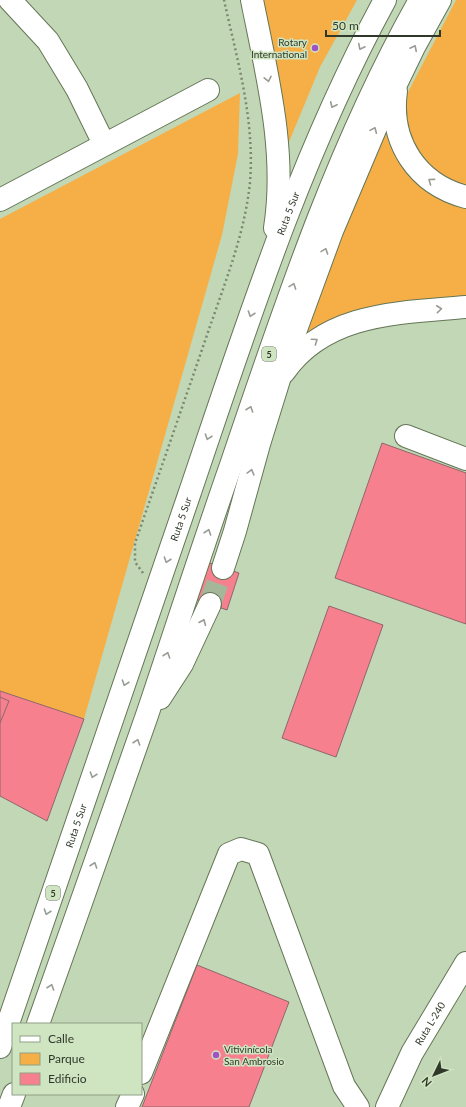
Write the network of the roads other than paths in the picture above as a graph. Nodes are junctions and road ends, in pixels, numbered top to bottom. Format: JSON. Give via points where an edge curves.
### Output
{"nodes":[{"id":1,"x":10,"y":0,"type":"edge"},
{"id":2,"x":252,"y":0,"type":"edge"},
{"id":3,"x":386,"y":0,"type":"edge"},
{"id":4,"x":420,"y":0,"type":"edge"},
{"id":5,"x":440,"y":0,"type":"edge"},
{"id":6,"x":397,"y":83,"type":"junction"},
{"id":7,"x":208,"y":90,"type":"dead end"},
{"id":8,"x":104,"y":144,"type":"junction"},
{"id":9,"x":466,"y":197,"type":"edge"},
{"id":10,"x":0,"y":200,"type":"edge"},
{"id":11,"x":269,"y":264,"type":"junction"},
{"id":12,"x":466,"y":307,"type":"edge"},
{"id":13,"x":279,"y":380,"type":"junction"},
{"id":14,"x":406,"y":436,"type":"dead end"},
{"id":15,"x":466,"y":459,"type":"edge"},
{"id":16,"x":223,"y":568,"type":"tunnel mouth"},
{"id":17,"x":210,"y":604,"type":"tunnel mouth"},
{"id":18,"x":146,"y":718,"type":"junction"},
{"id":19,"x":466,"y":963,"type":"edge"},
{"id":20,"x":38,"y":1023,"type":"edge"},
{"id":21,"x":0,"y":1047,"type":"edge"},
{"id":22,"x":142,"y":1071,"type":"edge"},
{"id":23,"x":14,"y":1095,"type":"edge"},
{"id":24,"x":133,"y":1095,"type":"edge"},
{"id":25,"x":9,"y":1107,"type":"edge"},
{"id":26,"x":127,"y":1107,"type":"edge"},
{"id":27,"x":358,"y":1107,"type":"edge"},
{"id":28,"x":387,"y":1107,"type":"edge"}],
"edges":[{"from":1,"to":8,"type":"main road","via":[[48,41],[77,89]]},
{"from":2,"to":11,"type":"main road","one_way":true,"via":[[276,123],[278,164],[275,225]]},
{"from":3,"to":11,"type":"main road","name":"Ruta 5 Sur","number":"5","one_way":true,"via":[[349,70],[320,134]]},
{"from":18,"to":4,"type":"main road","number":"5","one_way":true,"via":[[308,245],[363,113]]},
{"from":6,"to":5,"type":"main road","one_way":true},
{"from":9,"to":6,"type":"main road","one_way":true,"via":[[432,182],[410,159],[396,119]]},
{"from":13,"to":6,"type":"main road","one_way":true,"via":[[294,331],[343,202]]},
{"from":7,"to":8,"type":"main road"},
{"from":8,"to":10,"type":"main road"},
{"from":11,"to":21,"type":"main road","name":"Ruta 5 Sur","number":"5","one_way":true},
{"from":13,"to":12,"type":"main road","one_way":true,"via":[[309,345],[345,324],[391,314]]},
{"from":16,"to":13,"type":"main road","one_way":true},
{"from":14,"to":15,"type":"main road"},
{"from":18,"to":17,"type":"main road","one_way":true,"via":[[182,664]]},
{"from":20,"to":18,"type":"main road","number":"5","one_way":true},
{"from":19,"to":28,"type":"main road","name":"Ruta L-240","via":[[423,1034]]},
{"from":22,"to":27,"type":"main road","via":[[229,854],[242,849],[258,854],[344,1086]]},
{"from":23,"to":25,"type":"main road"},
{"from":24,"to":26,"type":"main road"}]}
